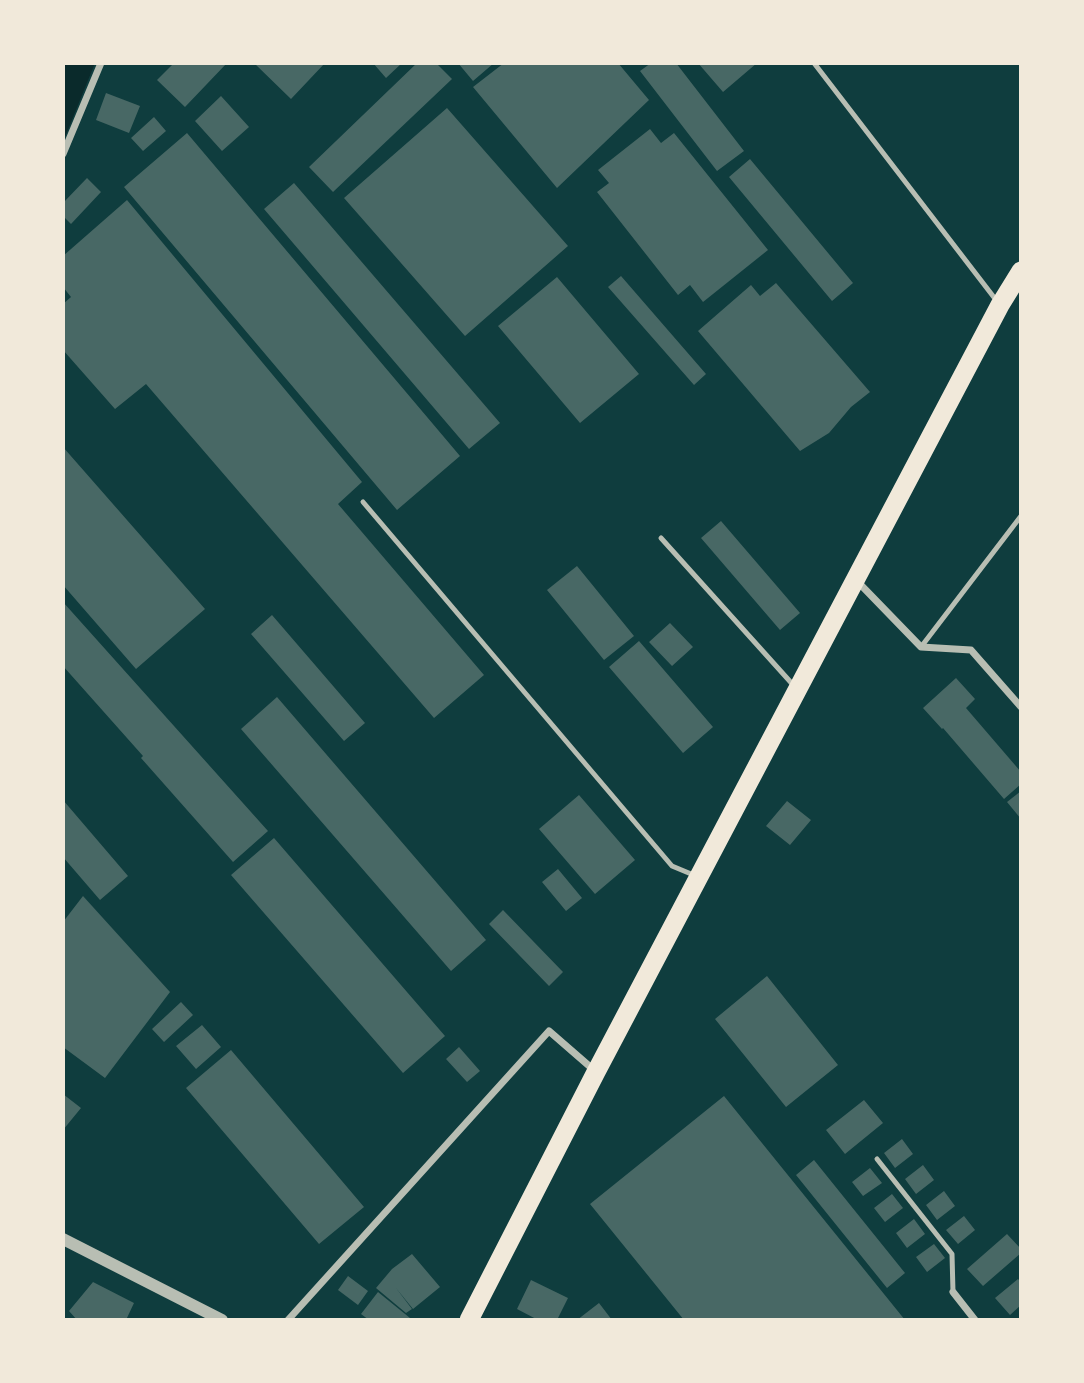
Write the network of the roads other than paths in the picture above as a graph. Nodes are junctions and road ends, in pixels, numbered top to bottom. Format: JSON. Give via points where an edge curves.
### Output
{"nodes":[{"id":1,"x":101,"y":63,"type":"edge"},
{"id":2,"x":814,"y":63,"type":"edge"},
{"id":3,"x":63,"y":154,"type":"edge"},
{"id":4,"x":1021,"y":271,"type":"edge"},
{"id":5,"x":1000,"y":305,"type":"junction"},
{"id":6,"x":363,"y":502,"type":"dead end"},
{"id":7,"x":1021,"y":516,"type":"edge"},
{"id":8,"x":661,"y":538,"type":"dead end"},
{"id":9,"x":856,"y":579,"type":"junction"},
{"id":10,"x":921,"y":647,"type":"junction"},
{"id":11,"x":797,"y":690,"type":"junction"},
{"id":12,"x":1021,"y":707,"type":"edge"},
{"id":13,"x":699,"y":877,"type":"junction"},
{"id":14,"x":596,"y":1072,"type":"junction"},
{"id":15,"x":877,"y":1159,"type":"dead end"},
{"id":16,"x":63,"y":1239,"type":"edge"},
{"id":17,"x":953,"y":1292,"type":"joint"},
{"id":18,"x":222,"y":1320,"type":"edge"},
{"id":19,"x":288,"y":1320,"type":"edge"},
{"id":20,"x":469,"y":1320,"type":"edge"},
{"id":21,"x":975,"y":1320,"type":"edge"}],
"edges":[{"from":1,"to":3,"type":"street"},
{"from":2,"to":5,"type":"lane"},
{"from":4,"to":5,"type":"highway"},
{"from":5,"to":9,"type":"highway"},
{"from":6,"to":13,"type":"lane","via":[[672,866]]},
{"from":7,"to":10,"type":"lane"},
{"from":8,"to":11,"type":"lane"},
{"from":9,"to":10,"type":"street"},
{"from":9,"to":11,"type":"highway"},
{"from":10,"to":12,"type":"street","via":[[971,650]]},
{"from":11,"to":13,"type":"highway"},
{"from":13,"to":14,"type":"highway"},
{"from":14,"to":19,"type":"street","via":[[549,1031]]},
{"from":14,"to":20,"type":"highway"},
{"from":15,"to":17,"type":"lane","via":[[952,1254]]},
{"from":16,"to":18,"type":"street"},
{"from":17,"to":21,"type":"street"}]}
